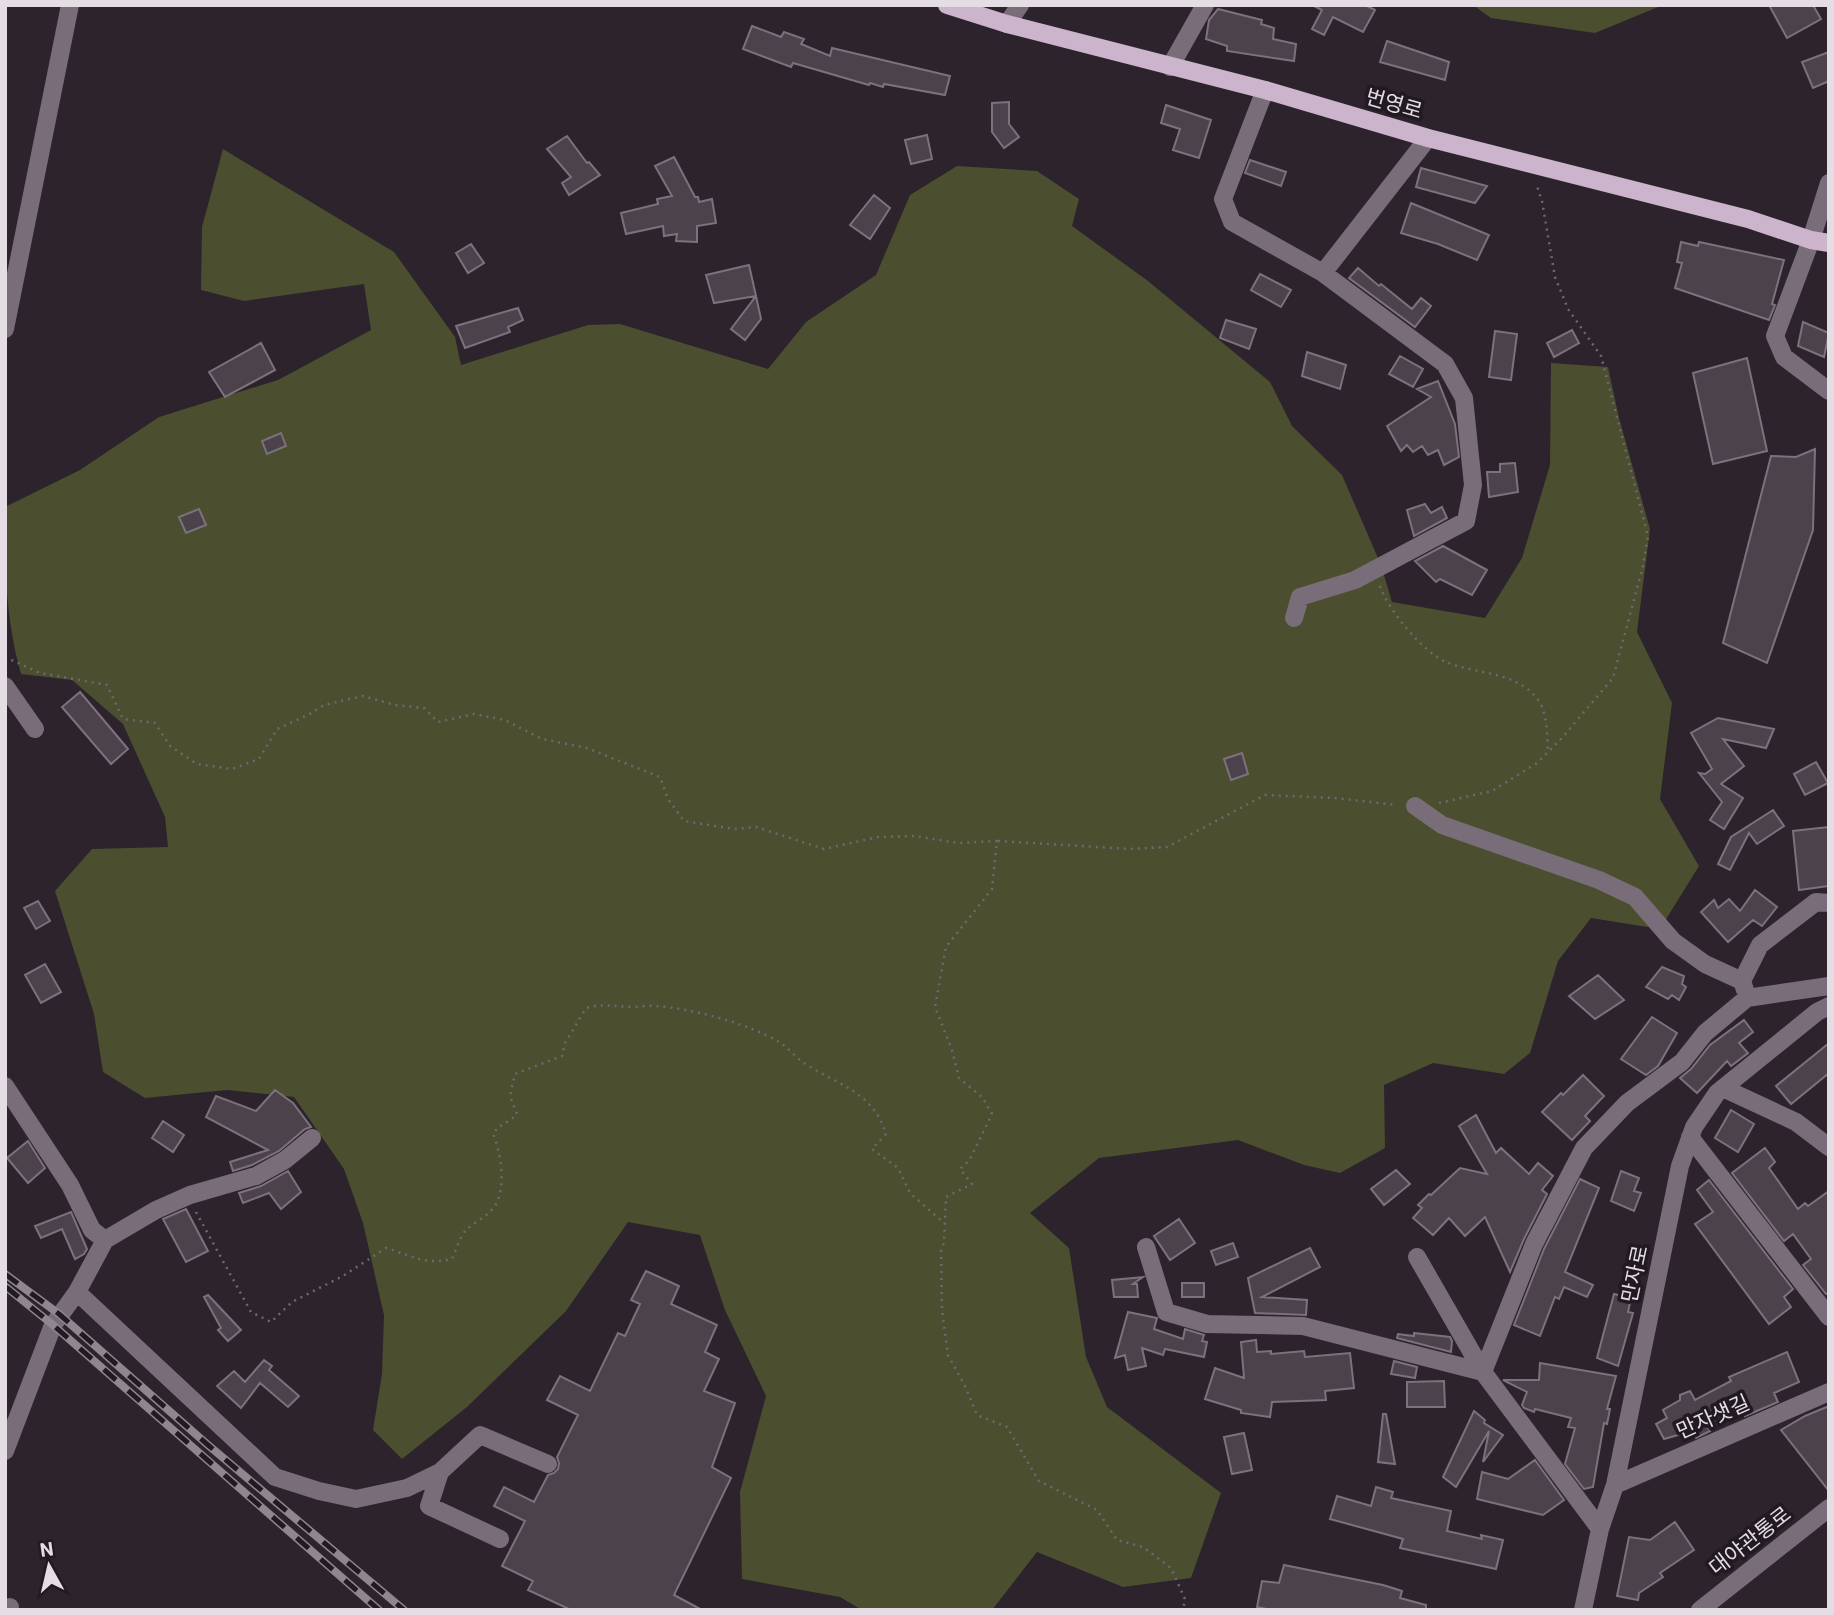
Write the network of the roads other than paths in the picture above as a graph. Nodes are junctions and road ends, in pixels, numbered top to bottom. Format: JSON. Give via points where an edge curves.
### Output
{"nodes":[{"id":1,"x":70,"y":5,"type":"edge"},
{"id":2,"x":947,"y":5,"type":"edge"},
{"id":3,"x":1020,"y":5,"type":"edge"},
{"id":4,"x":1205,"y":5,"type":"edge"},
{"id":5,"x":1007,"y":24,"type":"junction"},
{"id":6,"x":1170,"y":66,"type":"junction"},
{"id":7,"x":1265,"y":90,"type":"junction"},
{"id":8,"x":1428,"y":138,"type":"junction"},
{"id":9,"x":1829,"y":183,"type":"edge"},
{"id":10,"x":1820,"y":241,"type":"edge"},
{"id":11,"x":1323,"y":273,"type":"junction"},
{"id":12,"x":5,"y":329,"type":"edge"},
{"id":13,"x":1829,"y":391,"type":"edge"},
{"id":14,"x":1294,"y":618,"type":"dead end"},
{"id":15,"x":5,"y":686,"type":"edge"},
{"id":16,"x":35,"y":729,"type":"dead end"},
{"id":17,"x":1416,"y":806,"type":"road end"},
{"id":18,"x":1829,"y":903,"type":"edge"},
{"id":19,"x":1829,"y":986,"type":"edge"},
{"id":20,"x":1745,"y":989,"type":"junction"},
{"id":21,"x":1829,"y":1006,"type":"edge"},
{"id":22,"x":5,"y":1086,"type":"edge"},
{"id":23,"x":1723,"y":1088,"type":"junction"},
{"id":24,"x":1690,"y":1137,"type":"junction"},
{"id":25,"x":312,"y":1138,"type":"dead end"},
{"id":26,"x":1829,"y":1147,"type":"edge"},
{"id":27,"x":105,"y":1240,"type":"junction"},
{"id":28,"x":1146,"y":1247,"type":"dead end"},
{"id":29,"x":1417,"y":1257,"type":"dead end"},
{"id":30,"x":77,"y":1292,"type":"junction"},
{"id":31,"x":1827,"y":1310,"type":"edge"},
{"id":32,"x":1483,"y":1372,"type":"junction"},
{"id":33,"x":1829,"y":1392,"type":"edge"},
{"id":34,"x":5,"y":1451,"type":"edge"},
{"id":35,"x":548,"y":1464,"type":"dead end"},
{"id":36,"x":440,"y":1472,"type":"junction"},
{"id":37,"x":1615,"y":1485,"type":"junction"},
{"id":38,"x":1829,"y":1508,"type":"edge"},
{"id":39,"x":1600,"y":1530,"type":"junction"},
{"id":40,"x":500,"y":1539,"type":"dead end"},
{"id":41,"x":1583,"y":1610,"type":"edge"},
{"id":42,"x":1700,"y":1610,"type":"edge"}],
"edges":[{"from":1,"to":12,"type":"street"},
{"from":2,"to":5,"type":"main road","name":"번영로"},
{"from":3,"to":5,"type":"street"},
{"from":4,"to":6,"type":"street"},
{"from":5,"to":6,"type":"main road","name":"번영로"},
{"from":6,"to":7,"type":"main road","name":"번영로"},
{"from":7,"to":8,"type":"main road","name":"번영로"},
{"from":7,"to":11,"type":"street","via":[[1223,199],[1232,222]]},
{"from":8,"to":10,"type":"main road","name":"번영로"},
{"from":8,"to":11,"type":"street"},
{"from":9,"to":10,"type":"street"},
{"from":10,"to":13,"type":"street","via":[[1775,336],[1784,357]]},
{"from":11,"to":14,"type":"street","via":[[1446,364],[1464,398],[1473,485],[1466,521],[1355,580],[1300,597]]},
{"from":15,"to":16,"type":"street"},
{"from":17,"to":20,"type":"street","via":[[1442,825],[1599,880],[1634,897],[1673,941]]},
{"from":18,"to":20,"type":"street","via":[[1816,901],[1760,945]]},
{"from":19,"to":20,"type":"street"},
{"from":20,"to":32,"type":"street","via":[[1682,1062],[1627,1103],[1584,1148],[1534,1244]]},
{"from":21,"to":23,"type":"street","name":"만자로"},
{"from":22,"to":27,"type":"street","via":[[70,1185],[92,1230]]},
{"from":23,"to":24,"type":"street","name":"만자로"},
{"from":23,"to":26,"type":"street","via":[[1796,1122]]},
{"from":24,"to":31,"type":"street"},
{"from":24,"to":37,"type":"street","name":"만자로","via":[[1680,1166]]},
{"from":25,"to":27,"type":"street","via":[[256,1176],[190,1195]]},
{"from":27,"to":30,"type":"street"},
{"from":28,"to":32,"type":"street","via":[[1166,1312],[1207,1324],[1303,1326]]},
{"from":29,"to":32,"type":"street"},
{"from":30,"to":34,"type":"street","via":[[53,1325]]},
{"from":30,"to":36,"type":"street","via":[[275,1476],[356,1499],[407,1488]]},
{"from":32,"to":39,"type":"street"},
{"from":33,"to":37,"type":"street","name":"만자샛길"},
{"from":35,"to":36,"type":"street","via":[[480,1435]]},
{"from":36,"to":40,"type":"street","via":[[429,1506]]},
{"from":37,"to":39,"type":"street","name":"만자로"},
{"from":38,"to":42,"type":"street","name":"대야관통로"},
{"from":39,"to":41,"type":"street","name":"만자로"}]}
